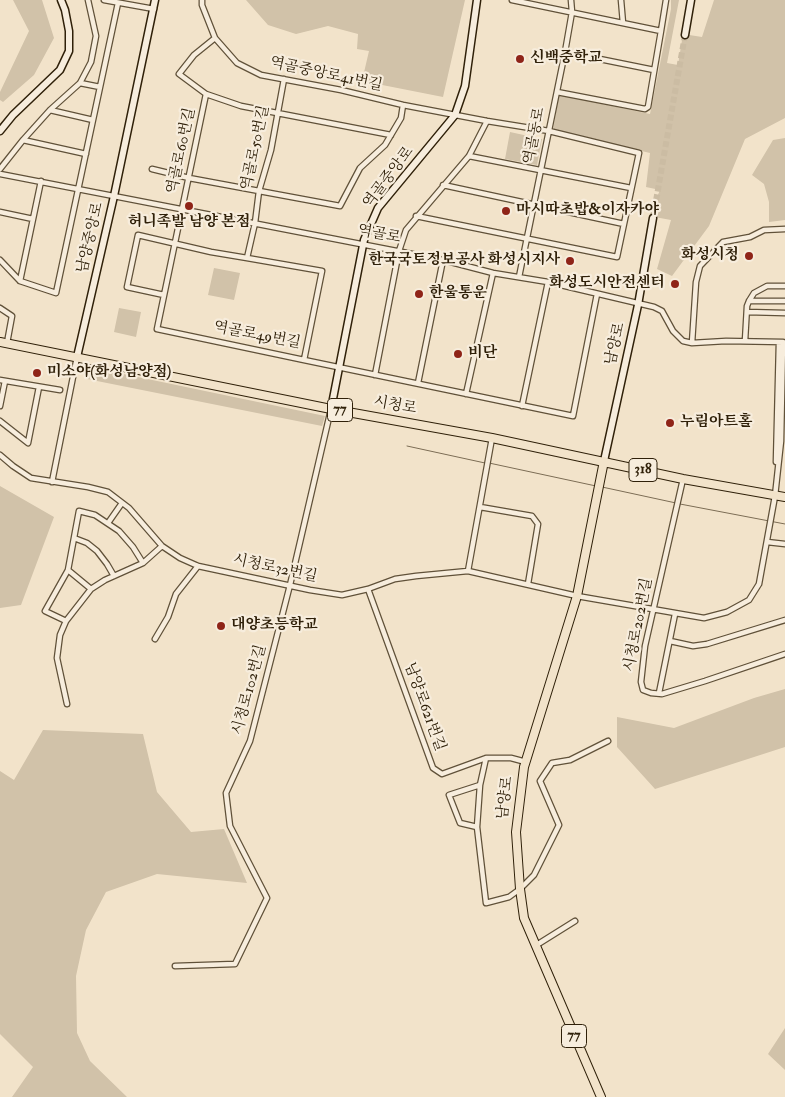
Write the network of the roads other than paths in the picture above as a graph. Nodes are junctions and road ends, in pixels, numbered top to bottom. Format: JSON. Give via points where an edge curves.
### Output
{"nodes":[{"id":1,"x":61,"y":0,"type":"edge"},
{"id":2,"x":88,"y":0,"type":"edge"},
{"id":3,"x":104,"y":0,"type":"edge"},
{"id":4,"x":155,"y":0,"type":"edge"},
{"id":5,"x":202,"y":0,"type":"edge"},
{"id":6,"x":477,"y":0,"type":"edge"},
{"id":7,"x":513,"y":0,"type":"edge"},
{"id":8,"x":571,"y":0,"type":"edge"},
{"id":9,"x":621,"y":0,"type":"edge"},
{"id":10,"x":666,"y":0,"type":"edge"},
{"id":11,"x":692,"y":0,"type":"edge"},
{"id":12,"x":118,"y":2,"type":"junction"},
{"id":13,"x":154,"y":9,"type":"junction"},
{"id":14,"x":572,"y":12,"type":"junction"},
{"id":15,"x":623,"y":23,"type":"junction"},
{"id":16,"x":661,"y":32,"type":"junction"},
{"id":17,"x":685,"y":35,"type":"tunnel mouth"},
{"id":18,"x":215,"y":38,"type":"junction"},
{"id":19,"x":565,"y":52,"type":"junction"},
{"id":20,"x":654,"y":70,"type":"junction"},
{"id":21,"x":284,"y":80,"type":"junction"},
{"id":22,"x":80,"y":83,"type":"junction"},
{"id":23,"x":100,"y":87,"type":"junction"},
{"id":24,"x":557,"y":92,"type":"junction"},
{"id":25,"x":206,"y":94,"type":"junction"},
{"id":26,"x":403,"y":105,"type":"junction"},
{"id":27,"x":50,"y":110,"type":"junction"},
{"id":28,"x":277,"y":114,"type":"junction"},
{"id":29,"x":455,"y":115,"type":"junction"},
{"id":30,"x":93,"y":120,"type":"junction"},
{"id":31,"x":487,"y":122,"type":"junction"},
{"id":32,"x":0,"y":131,"type":"edge"},
{"id":33,"x":549,"y":131,"type":"junction"},
{"id":34,"x":391,"y":134,"type":"junction"},
{"id":35,"x":23,"y":140,"type":"junction"},
{"id":36,"x":86,"y":154,"type":"junction"},
{"id":37,"x":468,"y":156,"type":"junction"},
{"id":38,"x":0,"y":169,"type":"edge"},
{"id":39,"x":152,"y":169,"type":"dead end"},
{"id":40,"x":542,"y":169,"type":"junction"},
{"id":41,"x":0,"y":174,"type":"edge"},
{"id":42,"x":189,"y":178,"type":"junction"},
{"id":43,"x":42,"y":181,"type":"junction"},
{"id":44,"x":443,"y":185,"type":"junction"},
{"id":45,"x":631,"y":188,"type":"junction"},
{"id":46,"x":79,"y":189,"type":"junction"},
{"id":47,"x":259,"y":191,"type":"junction"},
{"id":48,"x":114,"y":196,"type":"junction"},
{"id":49,"x":534,"y":204,"type":"junction"},
{"id":50,"x":182,"y":209,"type":"junction"},
{"id":51,"x":0,"y":212,"type":"edge"},
{"id":52,"x":416,"y":216,"type":"junction"},
{"id":53,"x":653,"y":218,"type":"tunnel mouth"},
{"id":54,"x":33,"y":219,"type":"junction"},
{"id":55,"x":255,"y":223,"type":"junction"},
{"id":56,"x":624,"y":224,"type":"junction"},
{"id":57,"x":785,"y":229,"type":"edge"},
{"id":58,"x":527,"y":239,"type":"junction"},
{"id":59,"x":174,"y":243,"type":"junction"},
{"id":60,"x":363,"y":244,"type":"junction"},
{"id":61,"x":399,"y":251,"type":"junction"},
{"id":62,"x":247,"y":258,"type":"junction"},
{"id":63,"x":0,"y":260,"type":"edge"},
{"id":64,"x":443,"y":260,"type":"junction"},
{"id":65,"x":492,"y":273,"type":"junction"},
{"id":66,"x":519,"y":277,"type":"junction"},
{"id":67,"x":20,"y":281,"type":"junction"},
{"id":68,"x":548,"y":282,"type":"junction"},
{"id":69,"x":785,"y":286,"type":"edge"},
{"id":70,"x":597,"y":294,"type":"junction"},
{"id":71,"x":164,"y":295,"type":"junction"},
{"id":72,"x":749,"y":301,"type":"junction"},
{"id":73,"x":785,"y":301,"type":"edge"},
{"id":74,"x":638,"y":305,"type":"junction"},
{"id":75,"x":0,"y":308,"type":"edge"},
{"id":76,"x":747,"y":312,"type":"junction"},
{"id":77,"x":785,"y":313,"type":"edge"},
{"id":78,"x":745,"y":341,"type":"junction"},
{"id":79,"x":4,"y":342,"type":"edge"},
{"id":80,"x":782,"y":342,"type":"edge"},
{"id":81,"x":692,"y":343,"type":"junction"},
{"id":82,"x":77,"y":357,"type":"junction"},
{"id":83,"x":304,"y":360,"type":"junction"},
{"id":84,"x":339,"y":368,"type":"junction"},
{"id":85,"x":375,"y":375,"type":"junction"},
{"id":86,"x":2,"y":380,"type":"edge"},
{"id":87,"x":418,"y":383,"type":"junction"},
{"id":88,"x":39,"y":387,"type":"junction"},
{"id":89,"x":60,"y":390,"type":"dead end"},
{"id":90,"x":466,"y":394,"type":"junction"},
{"id":91,"x":0,"y":406,"type":"edge"},
{"id":92,"x":522,"y":406,"type":"junction"},
{"id":93,"x":332,"y":409,"type":"junction"},
{"id":94,"x":0,"y":421,"type":"edge"},
{"id":95,"x":492,"y":438,"type":"junction"},
{"id":96,"x":0,"y":455,"type":"edge"},
{"id":97,"x":604,"y":461,"type":"junction"},
{"id":98,"x":683,"y":479,"type":"junction"},
{"id":99,"x":52,"y":482,"type":"junction"},
{"id":100,"x":775,"y":496,"type":"junction"},
{"id":101,"x":785,"y":497,"type":"edge"},
{"id":102,"x":122,"y":503,"type":"junction"},
{"id":103,"x":480,"y":507,"type":"junction"},
{"id":104,"x":108,"y":523,"type":"junction"},
{"id":105,"x":74,"y":538,"type":"junction"},
{"id":106,"x":767,"y":542,"type":"junction"},
{"id":107,"x":785,"y":544,"type":"edge"},
{"id":108,"x":162,"y":546,"type":"junction"},
{"id":109,"x":143,"y":564,"type":"junction"},
{"id":110,"x":198,"y":566,"type":"junction"},
{"id":111,"x":68,"y":570,"type":"junction"},
{"id":112,"x":468,"y":570,"type":"junction"},
{"id":113,"x":114,"y":576,"type":"junction"},
{"id":114,"x":528,"y":584,"type":"junction"},
{"id":115,"x":290,"y":585,"type":"junction"},
{"id":116,"x":91,"y":589,"type":"junction"},
{"id":117,"x":368,"y":589,"type":"junction"},
{"id":118,"x":576,"y":596,"type":"junction"},
{"id":119,"x":654,"y":610,"type":"junction"},
{"id":120,"x":675,"y":614,"type":"junction"},
{"id":121,"x":785,"y":620,"type":"edge"},
{"id":122,"x":66,"y":621,"type":"junction"},
{"id":123,"x":155,"y":639,"type":"dead end"},
{"id":124,"x":670,"y":641,"type":"junction"},
{"id":125,"x":785,"y":654,"type":"edge"},
{"id":126,"x":659,"y":693,"type":"junction"},
{"id":127,"x":67,"y":704,"type":"dead end"},
{"id":128,"x":608,"y":741,"type":"dead end"},
{"id":129,"x":486,"y":758,"type":"junction"},
{"id":130,"x":526,"y":762,"type":"junction"},
{"id":131,"x":480,"y":785,"type":"junction"},
{"id":132,"x":477,"y":827,"type":"junction"},
{"id":133,"x":520,"y":889,"type":"junction"},
{"id":134,"x":575,"y":921,"type":"dead end"},
{"id":135,"x":535,"y":946,"type":"junction"},
{"id":136,"x":174,"y":966,"type":"dead end"},
{"id":137,"x":599,"y":1097,"type":"edge"}],
"edges":[{"from":1,"to":32,"type":"street","via":[[69,32],[69,51],[63,64]]},
{"from":2,"to":22,"type":"street","via":[[96,36],[91,62]]},
{"from":3,"to":12,"type":"street"},
{"from":4,"to":13,"type":"street","name":"남양중앙로"},
{"from":5,"to":18,"type":"street","name":"역골중앙로41번길"},
{"from":6,"to":29,"type":"street","name":"역골중앙로","via":[[465,86]]},
{"from":7,"to":14,"type":"street"},
{"from":8,"to":14,"type":"street","name":"역골동로"},
{"from":9,"to":15,"type":"street"},
{"from":10,"to":16,"type":"street"},
{"from":11,"to":17,"type":"street"},
{"from":12,"to":13,"type":"street"},
{"from":12,"to":23,"type":"street"},
{"from":13,"to":48,"type":"street","name":"남양중앙로"},
{"from":14,"to":15,"type":"street"},
{"from":14,"to":19,"type":"street","name":"역골동로"},
{"from":15,"to":16,"type":"street"},
{"from":16,"to":20,"type":"street"},
{"from":18,"to":21,"type":"street","name":"역골중앙로41번길","via":[[237,63],[261,75]]},
{"from":18,"to":25,"type":"street","name":"역골로60번길","via":[[178,74]]},
{"from":19,"to":20,"type":"street"},
{"from":19,"to":24,"type":"street","name":"역골동로"},
{"from":20,"to":24,"type":"street","via":[[645,109]]},
{"from":21,"to":26,"type":"street","name":"역골중앙로41번길"},
{"from":21,"to":28,"type":"street","name":"역골로50번길"},
{"from":22,"to":23,"type":"street"},
{"from":22,"to":27,"type":"street"},
{"from":23,"to":30,"type":"street"},
{"from":24,"to":33,"type":"street","name":"역골동로"},
{"from":25,"to":28,"type":"street"},
{"from":25,"to":42,"type":"street","name":"역골로60번길"},
{"from":26,"to":29,"type":"street","name":"역골중앙로41번길"},
{"from":26,"to":34,"type":"street","via":[[401,118]]},
{"from":27,"to":30,"type":"street"},
{"from":27,"to":35,"type":"street"},
{"from":28,"to":34,"type":"street"},
{"from":28,"to":47,"type":"street","name":"역골로50번길"},
{"from":29,"to":31,"type":"street","name":"역골중앙로41번길"},
{"from":29,"to":60,"type":"street","name":"역골중앙로","via":[[378,208]]},
{"from":30,"to":36,"type":"street"},
{"from":31,"to":33,"type":"street","name":"역골중앙로41번길"},
{"from":31,"to":37,"type":"street"},
{"from":33,"to":40,"type":"street","name":"역골동로"},
{"from":33,"to":45,"type":"street","name":"역골중앙로41번길","via":[[639,153]]},
{"from":34,"to":47,"type":"street","via":[[385,145],[360,168],[340,206]]},
{"from":35,"to":36,"type":"street"},
{"from":35,"to":38,"type":"street"},
{"from":36,"to":46,"type":"street"},
{"from":37,"to":40,"type":"street"},
{"from":37,"to":44,"type":"street"},
{"from":39,"to":42,"type":"street"},
{"from":40,"to":45,"type":"street"},
{"from":40,"to":49,"type":"street","name":"역골동로"},
{"from":41,"to":43,"type":"street","name":"역골로"},
{"from":42,"to":47,"type":"street"},
{"from":42,"to":50,"type":"street","name":"역골로60번길"},
{"from":43,"to":46,"type":"street","name":"역골로"},
{"from":43,"to":54,"type":"street"},
{"from":44,"to":49,"type":"street"},
{"from":44,"to":52,"type":"street"},
{"from":45,"to":56,"type":"street"},
{"from":46,"to":48,"type":"street","name":"역골로"},
{"from":46,"to":67,"type":"street","via":[[56,293]]},
{"from":47,"to":55,"type":"street","name":"역골로50번길"},
{"from":48,"to":50,"type":"street","name":"역골로"},
{"from":48,"to":82,"type":"street","name":"남양중앙로"},
{"from":49,"to":56,"type":"street"},
{"from":49,"to":58,"type":"street","name":"역골동로"},
{"from":50,"to":55,"type":"street","name":"역골로"},
{"from":50,"to":59,"type":"street","name":"역골로49번길"},
{"from":51,"to":54,"type":"street"},
{"from":52,"to":58,"type":"street"},
{"from":52,"to":61,"type":"street","via":[[406,230]]},
{"from":53,"to":74,"type":"street","name":"남양로"},
{"from":54,"to":67,"type":"street"},
{"from":55,"to":60,"type":"street","name":"역골로"},
{"from":55,"to":62,"type":"street"},
{"from":56,"to":58,"type":"street","via":[[617,257]]},
{"from":57,"to":81,"type":"street","via":[[764,230],[750,237],[723,242],[700,266]]},
{"from":58,"to":66,"type":"street","name":"역골동로"},
{"from":59,"to":62,"type":"street"},
{"from":59,"to":71,"type":"street","name":"역골로49번길"},
{"from":59,"to":71,"type":"street","via":[[138,235],[127,287]]},
{"from":60,"to":61,"type":"street","name":"역골로"},
{"from":60,"to":84,"type":"street","name":"역골중앙로"},
{"from":61,"to":64,"type":"street","name":"역골로"},
{"from":61,"to":85,"type":"street"},
{"from":62,"to":83,"type":"street","name":"역골로49번길","via":[[322,271]]},
{"from":63,"to":67,"type":"street"},
{"from":64,"to":65,"type":"street","name":"역골로"},
{"from":64,"to":87,"type":"street"},
{"from":65,"to":66,"type":"street","name":"역골로"},
{"from":65,"to":90,"type":"street"},
{"from":66,"to":68,"type":"street","name":"역골로"},
{"from":68,"to":70,"type":"street","name":"역골로"},
{"from":68,"to":92,"type":"street"},
{"from":69,"to":72,"type":"street","via":[[767,286],[754,293]]},
{"from":70,"to":74,"type":"street","name":"역골로"},
{"from":70,"to":92,"type":"street","via":[[572,416]]},
{"from":71,"to":83,"type":"street","name":"역골로49번길","via":[[157,328]]},
{"from":72,"to":73,"type":"street"},
{"from":72,"to":76,"type":"street"},
{"from":74,"to":81,"type":"street","name":"역골로","via":[[662,311],[678,337]]},
{"from":74,"to":97,"type":"street","name":"남양로"},
{"from":75,"to":79,"type":"street","via":[[12,316]]},
{"from":76,"to":77,"type":"street"},
{"from":76,"to":78,"type":"street"},
{"from":78,"to":80,"type":"street"},
{"from":78,"to":81,"type":"street"},
{"from":79,"to":82,"type":"main road","name":"시청로","number":"77"},
{"from":80,"to":100,"type":"street","name":"시청로32번길"},
{"from":82,"to":93,"type":"main road","name":"시청로","number":"77"},
{"from":82,"to":99,"type":"street","name":"남양중앙로"},
{"from":83,"to":84,"type":"street"},
{"from":84,"to":85,"type":"street"},
{"from":84,"to":93,"type":"street","name":"역골중앙로"},
{"from":85,"to":87,"type":"street"},
{"from":86,"to":88,"type":"street"},
{"from":86,"to":91,"type":"street"},
{"from":87,"to":90,"type":"street"},
{"from":88,"to":89,"type":"street"},
{"from":88,"to":94,"type":"street","via":[[28,443]]},
{"from":90,"to":92,"type":"street"},
{"from":93,"to":95,"type":"main road","name":"시청로","number":"77"},
{"from":93,"to":115,"type":"street","name":"시청로102번길"},
{"from":95,"to":97,"type":"main road","name":"시청로","number":"77"},
{"from":95,"to":103,"type":"street"},
{"from":96,"to":99,"type":"street","name":"시청로32번길","via":[[32,478]]},
{"from":97,"to":98,"type":"main road","name":"시청로","number":"318"},
{"from":97,"to":118,"type":"main road","name":"남양로","number":"77"},
{"from":98,"to":100,"type":"main road","name":"시청로","number":"318"},
{"from":98,"to":119,"type":"street","name":"시청로202번길"},
{"from":99,"to":102,"type":"street","name":"시청로32번길","via":[[108,492]]},
{"from":100,"to":101,"type":"main road","name":"시청로","number":"318"},
{"from":100,"to":106,"type":"street","name":"시청로32번길"},
{"from":102,"to":104,"type":"street"},
{"from":102,"to":108,"type":"street","name":"시청로32번길"},
{"from":103,"to":112,"type":"street"},
{"from":103,"to":114,"type":"street","via":[[532,516],[538,524]]},
{"from":104,"to":105,"type":"street","via":[[79,511]]},
{"from":104,"to":109,"type":"street","via":[[119,531]]},
{"from":105,"to":111,"type":"street"},
{"from":105,"to":113,"type":"street","via":[[97,551]]},
{"from":106,"to":107,"type":"street"},
{"from":106,"to":120,"type":"street","name":"시청로32번길","via":[[759,584],[749,600],[727,612],[704,618]]},
{"from":108,"to":109,"type":"street"},
{"from":108,"to":110,"type":"street","name":"시청로32번길"},
{"from":109,"to":113,"type":"street"},
{"from":110,"to":115,"type":"street","name":"시청로32번길"},
{"from":110,"to":123,"type":"street","via":[[176,594]]},
{"from":111,"to":116,"type":"street"},
{"from":111,"to":122,"type":"street","via":[[45,611]]},
{"from":112,"to":114,"type":"street","name":"시청로32번길"},
{"from":112,"to":117,"type":"street","name":"시청로32번길","via":[[416,576]]},
{"from":113,"to":116,"type":"street"},
{"from":114,"to":118,"type":"street","name":"시청로32번길"},
{"from":115,"to":117,"type":"street","name":"시청로32번길","via":[[342,595]]},
{"from":115,"to":136,"type":"street","name":"시청로102번길","via":[[250,741],[226,792],[230,826],[267,898],[235,964]]},
{"from":116,"to":122,"type":"street"},
{"from":117,"to":129,"type":"street","name":"남양로621번길","via":[[432,768],[442,774]]},
{"from":118,"to":119,"type":"street","name":"시청로32번길"},
{"from":118,"to":130,"type":"main road","name":"남양로","number":"77"},
{"from":119,"to":120,"type":"street","name":"시청로32번길"},
{"from":119,"to":126,"type":"street","name":"시청로202번길","via":[[641,682],[644,690]]},
{"from":120,"to":124,"type":"street"},
{"from":121,"to":124,"type":"street","via":[[707,644],[694,646]]},
{"from":122,"to":127,"type":"street","via":[[60,635],[58,658]]},
{"from":124,"to":126,"type":"street"},
{"from":125,"to":126,"type":"street"},
{"from":128,"to":133,"type":"street","via":[[570,760],[552,763],[540,781],[559,824],[534,875]]},
{"from":129,"to":130,"type":"street"},
{"from":129,"to":131,"type":"street"},
{"from":130,"to":133,"type":"main road","name":"남양로","number":"77","via":[[516,832]]},
{"from":131,"to":132,"type":"street"},
{"from":131,"to":132,"type":"street","via":[[449,795],[460,823]]},
{"from":132,"to":133,"type":"street","via":[[486,903],[509,897]]},
{"from":133,"to":135,"type":"main road","name":"남양로","number":"77","via":[[524,918]]},
{"from":134,"to":135,"type":"street"},
{"from":135,"to":137,"type":"main road","name":"남양로","number":"77"}]}
